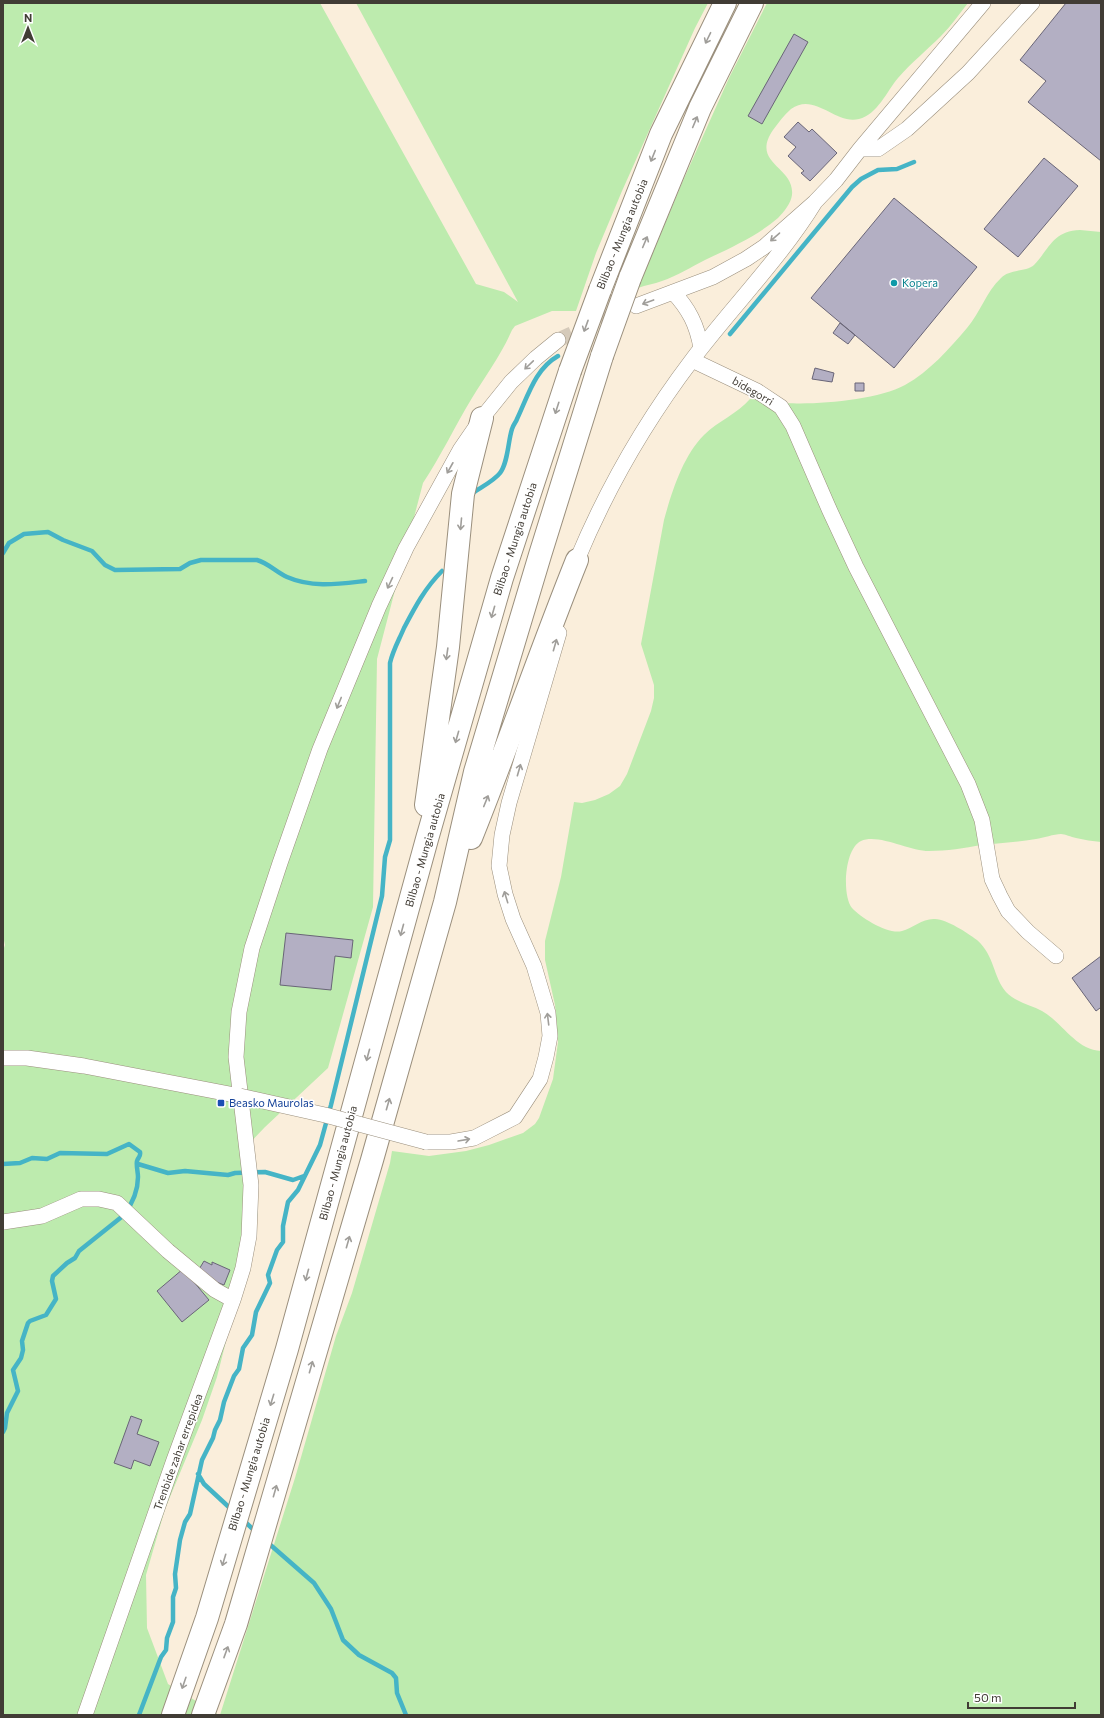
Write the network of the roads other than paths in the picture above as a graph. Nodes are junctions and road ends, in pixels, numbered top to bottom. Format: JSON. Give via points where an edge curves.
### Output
{"nodes":[{"id":1,"x":725,"y":3,"type":"edge"},
{"id":2,"x":752,"y":3,"type":"edge"},
{"id":3,"x":983,"y":3,"type":"edge"},
{"id":4,"x":1032,"y":3,"type":"edge"},
{"id":5,"x":860,"y":149,"type":"junction"},
{"id":6,"x":815,"y":202,"type":"junction"},
{"id":7,"x":673,"y":292,"type":"junction"},
{"id":8,"x":636,"y":306,"type":"tunnel mouth"},
{"id":9,"x":558,"y":340,"type":"tunnel mouth"},
{"id":10,"x":701,"y":348,"type":"junction"},
{"id":11,"x":692,"y":360,"type":"junction"},
{"id":12,"x":482,"y":418,"type":"junction"},
{"id":13,"x":577,"y":560,"type":"junction"},
{"id":14,"x":427,"y":838,"type":"junction"},
{"id":15,"x":445,"y":902,"type":"junction"},
{"id":16,"x":1056,"y":956,"type":"dead end"},
{"id":17,"x":3,"y":1058,"type":"edge"},
{"id":18,"x":240,"y":1096,"type":"junction"},
{"id":19,"x":3,"y":1222,"type":"edge"},
{"id":20,"x":234,"y":1300,"type":"junction"},
{"id":21,"x":85,"y":1715,"type":"edge"},
{"id":22,"x":173,"y":1715,"type":"edge"},
{"id":23,"x":204,"y":1715,"type":"edge"}],
"edges":[{"from":1,"to":14,"type":"highway","name":"Bilbao - Mungia autobia","one_way":true,"bridge":true,"via":[[661,134],[570,371],[502,578]]},
{"from":15,"to":2,"type":"highway","one_way":true,"bridge":true,"via":[[475,772],[602,356],[630,278],[700,108]]},
{"from":3,"to":5,"type":"street"},
{"from":4,"to":5,"type":"street","via":[[968,73],[907,129],[878,149]]},
{"from":5,"to":6,"type":"street"},
{"from":6,"to":7,"type":"street","one_way":true,"via":[[764,247],[746,259],[713,277]]},
{"from":6,"to":10,"type":"street","via":[[798,229]]},
{"from":7,"to":8,"type":"street","one_way":true},
{"from":7,"to":10,"type":"street","via":[[691,315],[698,330]]},
{"from":9,"to":12,"type":"street","name":"Trenbide zahar errepidea","one_way":true,"via":[[511,382]]},
{"from":10,"to":11,"type":"street"},
{"from":11,"to":13,"type":"street","via":[[647,423],[620,468]]},
{"from":11,"to":16,"type":"street","name":"bidegorri","via":[[757,391],[781,407],[793,426],[856,567],[968,784],[982,820],[992,879],[1000,896],[1008,911]]},
{"from":12,"to":14,"type":"highway","one_way":true,"via":[[463,494],[448,647],[425,808]]},
{"from":12,"to":18,"type":"street","name":"Trenbide zahar errepidea","one_way":true,"via":[[460,450],[406,548],[379,606],[320,749],[252,948],[239,1012],[236,1057]]},
{"from":15,"to":13,"type":"highway","one_way":true},
{"from":18,"to":13,"type":"street","one_way":true,"bridge":true,"via":[[426,1142],[451,1142],[474,1138],[515,1117],[540,1079],[550,1036],[548,1013],[534,966],[504,894],[499,866],[509,803],[559,632]]},
{"from":14,"to":22,"type":"highway","name":"Bilbao - Mungia autobia","one_way":true,"via":[[287,1349],[206,1618]]},
{"from":23,"to":15,"type":"highway","one_way":true,"via":[[236,1624]]},
{"from":17,"to":18,"type":"street","via":[[27,1058],[84,1066]]},
{"from":18,"to":20,"type":"street","name":"Trenbide zahar errepidea","via":[[251,1185],[250,1236]]},
{"from":19,"to":20,"type":"street","via":[[42,1216],[81,1199],[117,1203],[214,1290]]},
{"from":20,"to":21,"type":"street","name":"Trenbide zahar errepidea","via":[[174,1460]]}]}
